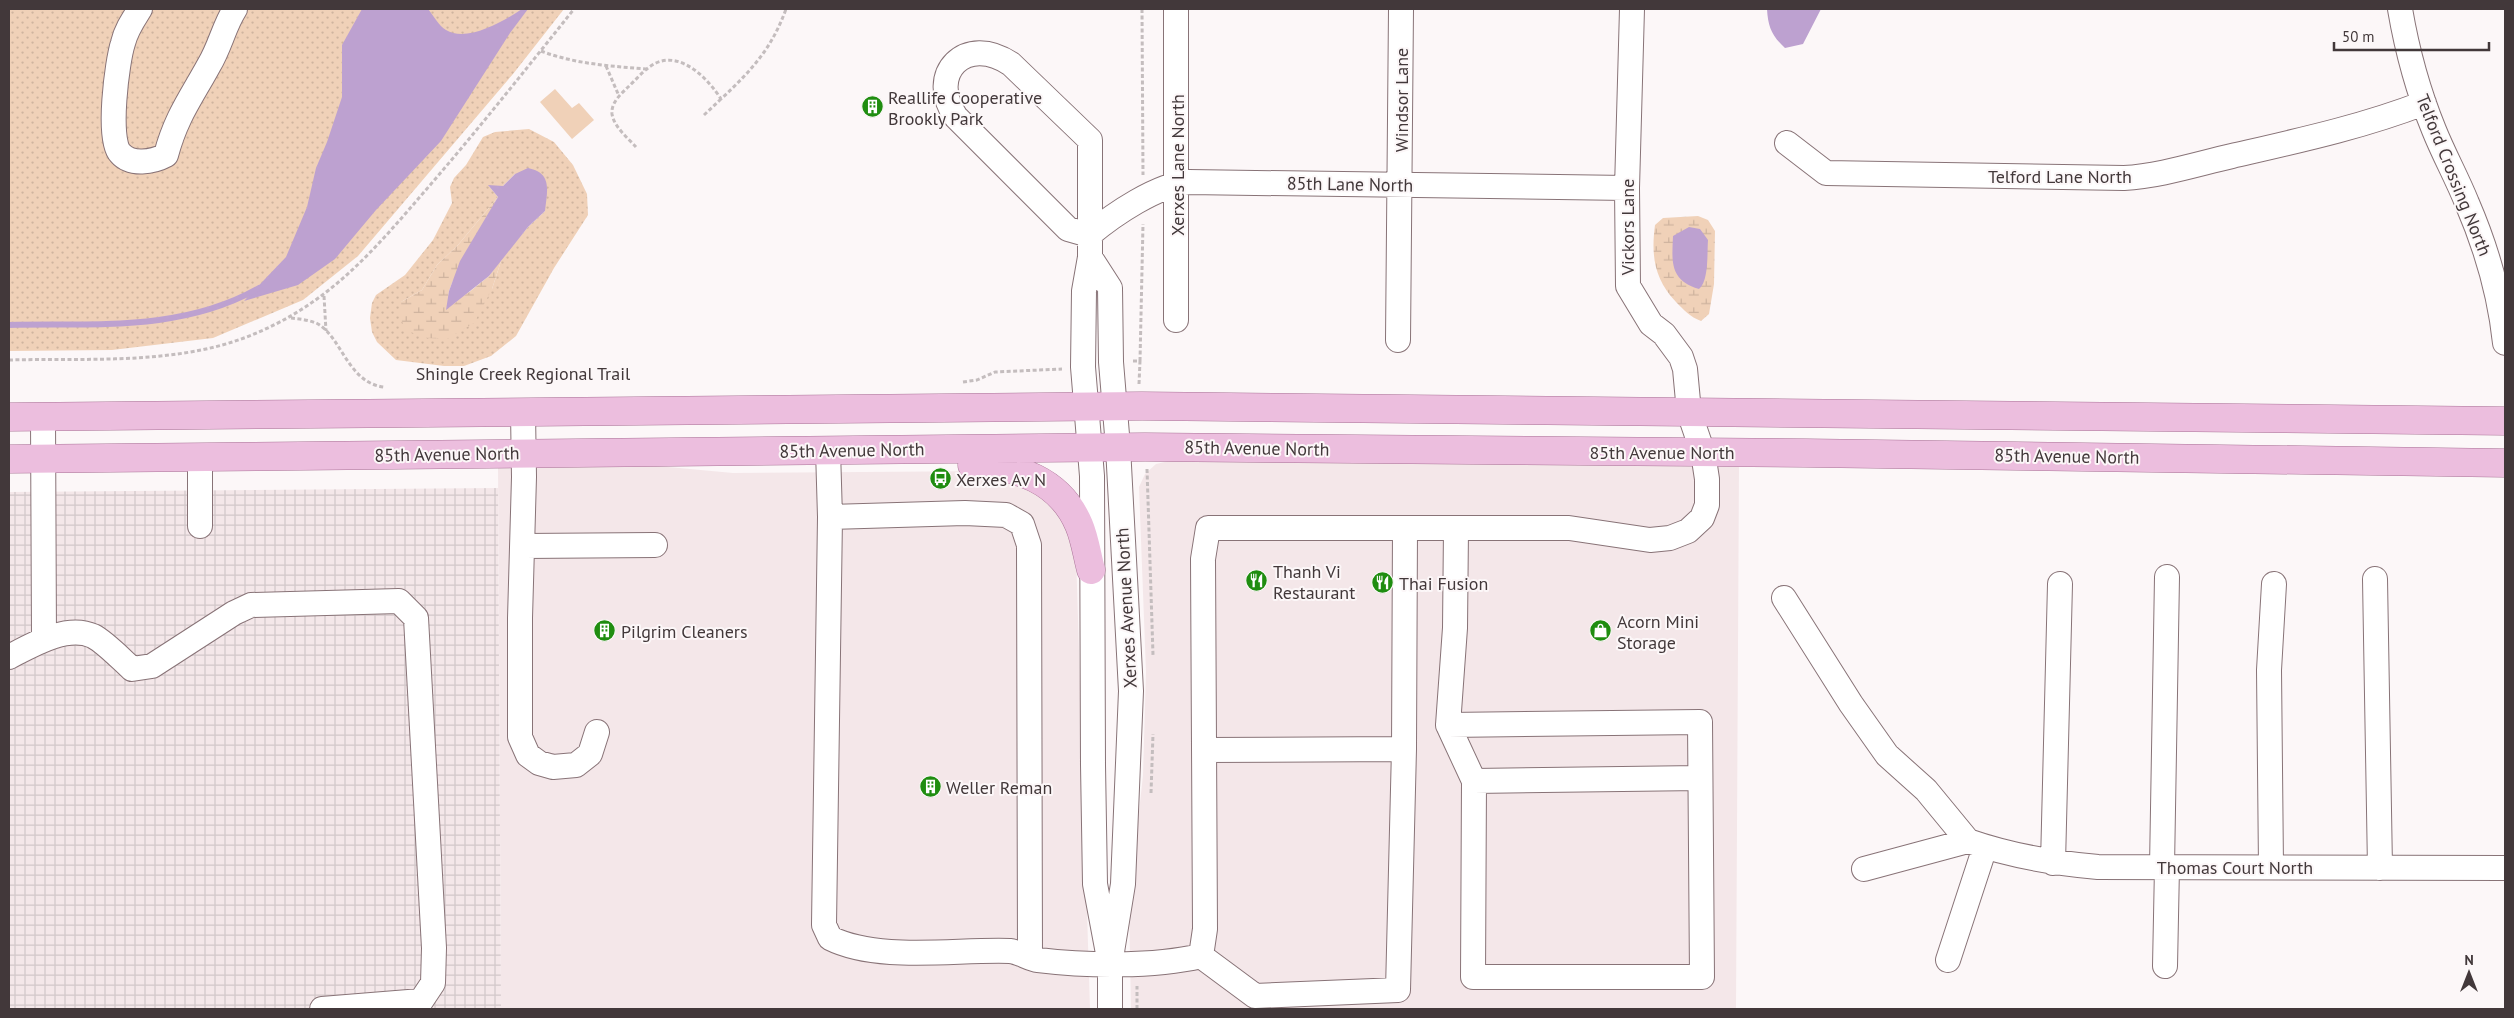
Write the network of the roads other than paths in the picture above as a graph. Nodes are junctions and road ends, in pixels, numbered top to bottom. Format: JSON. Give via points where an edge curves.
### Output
{"nodes":[{"id":1,"x":140,"y":9,"type":"edge"},
{"id":2,"x":235,"y":9,"type":"edge"},
{"id":3,"x":1176,"y":9,"type":"edge"},
{"id":4,"x":1401,"y":9,"type":"edge"},
{"id":5,"x":1632,"y":9,"type":"edge"},
{"id":6,"x":2400,"y":9,"type":"edge"},
{"id":7,"x":2424,"y":103,"type":"junction"},
{"id":8,"x":1787,"y":142,"type":"dead end"},
{"id":9,"x":1178,"y":183,"type":"junction"},
{"id":10,"x":1401,"y":186,"type":"junction"},
{"id":11,"x":1627,"y":188,"type":"junction"},
{"id":12,"x":1090,"y":246,"type":"junction"},
{"id":13,"x":1176,"y":320,"type":"dead end"},
{"id":14,"x":1398,"y":340,"type":"dead end"},
{"id":15,"x":2505,"y":343,"type":"edge"},
{"id":16,"x":1086,"y":406,"type":"junction"},
{"id":17,"x":1116,"y":406,"type":"junction"},
{"id":18,"x":523,"y":412,"type":"junction"},
{"id":19,"x":1689,"y":412,"type":"junction"},
{"id":20,"x":9,"y":417,"type":"edge"},
{"id":21,"x":43,"y":417,"type":"junction"},
{"id":22,"x":2505,"y":421,"type":"edge"},
{"id":23,"x":1090,"y":447,"type":"junction"},
{"id":24,"x":1118,"y":447,"type":"junction"},
{"id":25,"x":828,"y":450,"type":"junction"},
{"id":26,"x":524,"y":453,"type":"junction"},
{"id":27,"x":1703,"y":453,"type":"junction"},
{"id":28,"x":200,"y":457,"type":"junction"},
{"id":29,"x":44,"y":458,"type":"junction"},
{"id":30,"x":9,"y":459,"type":"edge"},
{"id":31,"x":2505,"y":462,"type":"edge"},
{"id":32,"x":830,"y":517,"type":"junction"},
{"id":33,"x":200,"y":526,"type":"dead end"},
{"id":34,"x":1405,"y":528,"type":"junction"},
{"id":35,"x":1456,"y":529,"type":"junction"},
{"id":36,"x":655,"y":545,"type":"dead end"},
{"id":37,"x":524,"y":546,"type":"junction"},
{"id":38,"x":1091,"y":570,"type":"junction"},
{"id":39,"x":2167,"y":577,"type":"dead end"},
{"id":40,"x":2375,"y":579,"type":"dead end"},
{"id":41,"x":2060,"y":584,"type":"dead end"},
{"id":42,"x":2274,"y":584,"type":"dead end"},
{"id":43,"x":1784,"y":598,"type":"dead end"},
{"id":44,"x":44,"y":639,"type":"junction"},
{"id":45,"x":9,"y":657,"type":"edge"},
{"id":46,"x":1448,"y":725,"type":"junction"},
{"id":47,"x":597,"y":732,"type":"dead end"},
{"id":48,"x":1404,"y":748,"type":"junction"},
{"id":49,"x":1204,"y":750,"type":"junction"},
{"id":50,"x":1700,"y":778,"type":"junction"},
{"id":51,"x":1474,"y":781,"type":"junction"},
{"id":52,"x":1977,"y":844,"type":"junction"},
{"id":53,"x":2053,"y":863,"type":"junction"},
{"id":54,"x":2164,"y":867,"type":"junction"},
{"id":55,"x":2271,"y":867,"type":"junction"},
{"id":56,"x":2380,"y":868,"type":"junction"},
{"id":57,"x":2505,"y":868,"type":"edge"},
{"id":58,"x":1864,"y":870,"type":"dead end"},
{"id":59,"x":1201,"y":956,"type":"junction"},
{"id":60,"x":1030,"y":957,"type":"junction"},
{"id":61,"x":1948,"y":960,"type":"dead end"},
{"id":62,"x":1110,"y":964,"type":"junction"},
{"id":63,"x":2165,"y":966,"type":"dead end"},
{"id":64,"x":322,"y":1009,"type":"edge"},
{"id":65,"x":1110,"y":1009,"type":"edge"}],
"edges":[{"from":1,"to":2,"type":"street","via":[[122,43],[115,103],[115,141],[119,153],[132,161],[158,159],[166,155],[183,107],[210,63]]},
{"from":3,"to":9,"type":"street","name":"Xerxes Lane North"},
{"from":4,"to":10,"type":"street","name":"Windsor Lane"},
{"from":5,"to":11,"type":"street","name":"Vickors Lane"},
{"from":6,"to":7,"type":"street","name":"Telford Crossing North"},
{"from":7,"to":8,"type":"street","name":"Telford Lane North","via":[[2298,141],[2154,175],[2124,178],[1826,173]]},
{"from":7,"to":15,"type":"street","name":"Telford Crossing North","via":[[2468,204],[2486,255]]},
{"from":9,"to":10,"type":"street","name":"85th Lane North"},
{"from":9,"to":12,"type":"street","name":"85th Lane North","via":[[1109,218]]},
{"from":9,"to":13,"type":"street","name":"Xerxes Lane North"},
{"from":10,"to":11,"type":"street","name":"85th Lane North"},
{"from":10,"to":14,"type":"street","name":"Windsor Lane"},
{"from":11,"to":19,"type":"street","name":"Vickors Lane","via":[[1628,286],[1652,324],[1681,357]]},
{"from":12,"to":12,"type":"street","via":[[1090,140],[998,55],[972,52],[964,57],[953,66],[946,80],[948,105],[956,117],[1068,229]]},
{"from":12,"to":16,"type":"street","name":"Xerxes Avenue North","via":[[1084,291]]},
{"from":12,"to":17,"type":"street","name":"Xerxes Avenue North","via":[[1110,288],[1111,362]]},
{"from":16,"to":17,"type":"main road"},
{"from":16,"to":18,"type":"main road"},
{"from":16,"to":23,"type":"street","name":"Xerxes Avenue North"},
{"from":17,"to":19,"type":"main road"},
{"from":17,"to":24,"type":"street","name":"Xerxes Avenue North"},
{"from":18,"to":21,"type":"main road"},
{"from":18,"to":26,"type":"street"},
{"from":19,"to":22,"type":"main road"},
{"from":19,"to":27,"type":"street","name":"Vickors Lane"},
{"from":20,"to":21,"type":"main road"},
{"from":21,"to":29,"type":"street"},
{"from":23,"to":24,"type":"main road","name":"85th Avenue North"},
{"from":23,"to":25,"type":"main road","name":"85th Avenue North"},
{"from":23,"to":38,"type":"street","name":"Xerxes Avenue North"},
{"from":24,"to":27,"type":"main road","name":"85th Avenue North"},
{"from":24,"to":62,"type":"street","name":"Xerxes Avenue North","via":[[1131,691],[1122,884]]},
{"from":25,"to":26,"type":"main road","name":"85th Avenue North"},
{"from":25,"to":32,"type":"street"},
{"from":25,"to":38,"type":"main road","via":[[888,467],[995,465],[1015,469],[1040,480],[1056,492],[1079,525]]},
{"from":26,"to":28,"type":"main road","name":"85th Avenue North"},
{"from":26,"to":37,"type":"street"},
{"from":27,"to":31,"type":"main road","name":"85th Avenue North"},
{"from":27,"to":35,"type":"street","name":"Vickors Lane","via":[[1707,505],[1702,518],[1688,532],[1670,538],[1650,540],[1569,528]]},
{"from":28,"to":29,"type":"main road","name":"85th Avenue North"},
{"from":28,"to":33,"type":"street"},
{"from":29,"to":30,"type":"main road","name":"85th Avenue North"},
{"from":29,"to":44,"type":"street"},
{"from":32,"to":60,"type":"street","via":[[824,925],[830,938],[847,946],[880,951],[1012,952]]},
{"from":32,"to":60,"type":"street","via":[[965,513],[1006,515],[1022,524],[1029,545]]},
{"from":34,"to":35,"type":"street","name":"Vickors Lane"},
{"from":34,"to":48,"type":"street"},
{"from":34,"to":49,"type":"street","name":"Vickors Lane","via":[[1208,528],[1203,559]]},
{"from":35,"to":46,"type":"street","via":[[1455,628]]},
{"from":36,"to":37,"type":"street"},
{"from":37,"to":47,"type":"street","via":[[520,737],[528,755],[553,767],[576,765],[590,754]]},
{"from":38,"to":62,"type":"street","name":"Xerxes Avenue North","via":[[1096,884]]},
{"from":39,"to":54,"type":"street"},
{"from":40,"to":56,"type":"street"},
{"from":41,"to":53,"type":"street"},
{"from":42,"to":55,"type":"street","via":[[2269,670]]},
{"from":43,"to":52,"type":"street","via":[[1887,755],[1926,790]]},
{"from":44,"to":45,"type":"street"},
{"from":44,"to":64,"type":"street","via":[[70,633],[93,636],[132,669],[152,666],[251,605],[399,601],[416,618],[434,948],[433,984],[421,1001]]},
{"from":46,"to":50,"type":"street","via":[[1700,722]]},
{"from":46,"to":51,"type":"street"},
{"from":48,"to":49,"type":"street"},
{"from":48,"to":59,"type":"street","via":[[1398,990],[1254,996]]},
{"from":49,"to":59,"type":"street","via":[[1205,929]]},
{"from":50,"to":51,"type":"street"},
{"from":50,"to":51,"type":"street","via":[[1702,977],[1473,977]]},
{"from":52,"to":53,"type":"street","name":"Thomas Court North","via":[[2010,855]]},
{"from":52,"to":58,"type":"street"},
{"from":52,"to":61,"type":"street"},
{"from":53,"to":54,"type":"street","name":"Thomas Court North"},
{"from":54,"to":55,"type":"street","name":"Thomas Court North"},
{"from":54,"to":63,"type":"street"},
{"from":55,"to":56,"type":"street","name":"Thomas Court North"},
{"from":56,"to":57,"type":"street","name":"Thomas Court North"},
{"from":59,"to":62,"type":"street","via":[[1174,962]]},
{"from":60,"to":62,"type":"street"},
{"from":62,"to":65,"type":"street","name":"Xerxes Avenue North"}]}
